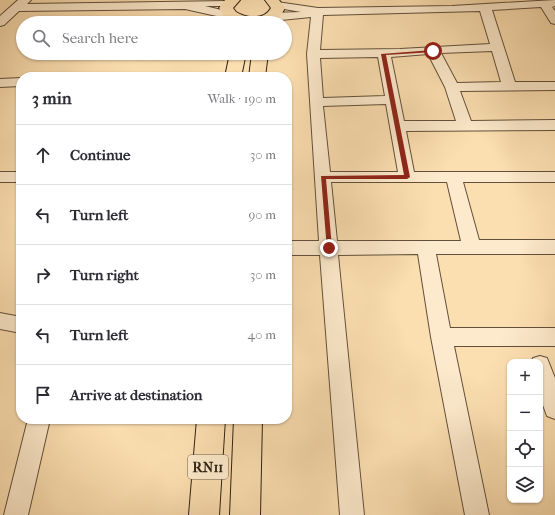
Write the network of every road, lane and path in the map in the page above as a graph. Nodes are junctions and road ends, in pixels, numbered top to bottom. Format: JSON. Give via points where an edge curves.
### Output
{"nodes":[{"id":1,"x":25,"y":0,"type":"edge"},
{"id":2,"x":550,"y":3,"type":"edge"},
{"id":3,"x":485,"y":7,"type":"junction"},
{"id":4,"x":16,"y":8,"type":"junction"},
{"id":5,"x":318,"y":12,"type":"junction"},
{"id":6,"x":235,"y":13,"type":"edge"},
{"id":7,"x":269,"y":13,"type":"edge"},
{"id":8,"x":555,"y":20,"type":"edge"},
{"id":9,"x":0,"y":22,"type":"edge"},
{"id":10,"x":497,"y":47,"type":"junction"},
{"id":11,"x":433,"y":51,"type":"junction"},
{"id":12,"x":313,"y":54,"type":"junction"},
{"id":13,"x":384,"y":54,"type":"junction"},
{"id":14,"x":237,"y":60,"type":"edge"},
{"id":15,"x":259,"y":60,"type":"edge"},
{"id":16,"x":234,"y":72,"type":"edge"},
{"id":17,"x":258,"y":72,"type":"edge"},
{"id":18,"x":16,"y":82,"type":"edge"},
{"id":19,"x":0,"y":83,"type":"edge"},
{"id":20,"x":509,"y":86,"type":"junction"},
{"id":21,"x":555,"y":86,"type":"edge"},
{"id":22,"x":452,"y":88,"type":"junction"},
{"id":23,"x":393,"y":100,"type":"junction"},
{"id":24,"x":316,"y":102,"type":"junction"},
{"id":25,"x":555,"y":125,"type":"edge"},
{"id":26,"x":397,"y":126,"type":"junction"},
{"id":27,"x":465,"y":126,"type":"junction"},
{"id":28,"x":0,"y":177,"type":"edge"},
{"id":29,"x":16,"y":177,"type":"edge"},
{"id":30,"x":323,"y":177,"type":"junction"},
{"id":31,"x":407,"y":177,"type":"junction"},
{"id":32,"x":555,"y":177,"type":"edge"},
{"id":33,"x":454,"y":178,"type":"junction"},
{"id":34,"x":555,"y":247,"type":"edge"},
{"id":35,"x":292,"y":248,"type":"edge"},
{"id":36,"x":329,"y":248,"type":"junction"},
{"id":37,"x":426,"y":248,"type":"junction"},
{"id":38,"x":472,"y":248,"type":"junction"},
{"id":39,"x":0,"y":321,"type":"edge"},
{"id":40,"x":16,"y":324,"type":"edge"},
{"id":41,"x":441,"y":337,"type":"junction"},
{"id":42,"x":530,"y":337,"type":"junction"},
{"id":43,"x":555,"y":337,"type":"edge"},
{"id":44,"x":538,"y":359,"type":"edge"},
{"id":45,"x":543,"y":372,"type":"edge"},
{"id":46,"x":555,"y":409,"type":"edge"},
{"id":47,"x":38,"y":424,"type":"edge"},
{"id":48,"x":210,"y":424,"type":"edge"},
{"id":49,"x":248,"y":424,"type":"edge"},
{"id":50,"x":16,"y":515,"type":"edge"},
{"id":51,"x":204,"y":515,"type":"edge"},
{"id":52,"x":245,"y":515,"type":"edge"},
{"id":53,"x":352,"y":515,"type":"edge"},
{"id":54,"x":477,"y":515,"type":"edge"}],
"edges":[{"from":1,"to":4,"type":"street"},
{"from":2,"to":3,"type":"street"},
{"from":2,"to":8,"type":"street"},
{"from":3,"to":5,"type":"street"},
{"from":3,"to":10,"type":"street"},
{"from":4,"to":6,"type":"street","via":[[185,6],[205,3]]},
{"from":4,"to":9,"type":"street"},
{"from":5,"to":7,"type":"street","via":[[306,15]]},
{"from":5,"to":12,"type":"street"},
{"from":6,"to":7,"type":"main road"},
{"from":10,"to":11,"type":"street"},
{"from":10,"to":20,"type":"street"},
{"from":11,"to":13,"type":"street"},
{"from":11,"to":22,"type":"street"},
{"from":12,"to":13,"type":"street"},
{"from":12,"to":24,"type":"street"},
{"from":13,"to":23,"type":"street"},
{"from":14,"to":16,"type":"main road"},
{"from":15,"to":17,"type":"main road"},
{"from":18,"to":19,"type":"street"},
{"from":20,"to":21,"type":"street"},
{"from":20,"to":22,"type":"street"},
{"from":22,"to":27,"type":"street"},
{"from":23,"to":24,"type":"street"},
{"from":23,"to":26,"type":"street"},
{"from":24,"to":30,"type":"street"},
{"from":25,"to":27,"type":"street"},
{"from":26,"to":27,"type":"street"},
{"from":26,"to":31,"type":"street"},
{"from":28,"to":29,"type":"street"},
{"from":30,"to":31,"type":"street"},
{"from":30,"to":36,"type":"street"},
{"from":31,"to":33,"type":"street"},
{"from":32,"to":33,"type":"street"},
{"from":33,"to":38,"type":"street"},
{"from":34,"to":38,"type":"street"},
{"from":35,"to":36,"type":"street"},
{"from":36,"to":37,"type":"street"},
{"from":36,"to":53,"type":"street"},
{"from":37,"to":38,"type":"street"},
{"from":37,"to":41,"type":"street"},
{"from":39,"to":40,"type":"street"},
{"from":41,"to":42,"type":"street"},
{"from":41,"to":54,"type":"street"},
{"from":42,"to":43,"type":"street"},
{"from":42,"to":44,"type":"street"},
{"from":45,"to":46,"type":"street"},
{"from":47,"to":50,"type":"street"},
{"from":48,"to":51,"type":"main road","number":"RN11"},
{"from":49,"to":52,"type":"main road","number":"RN11"}]}
